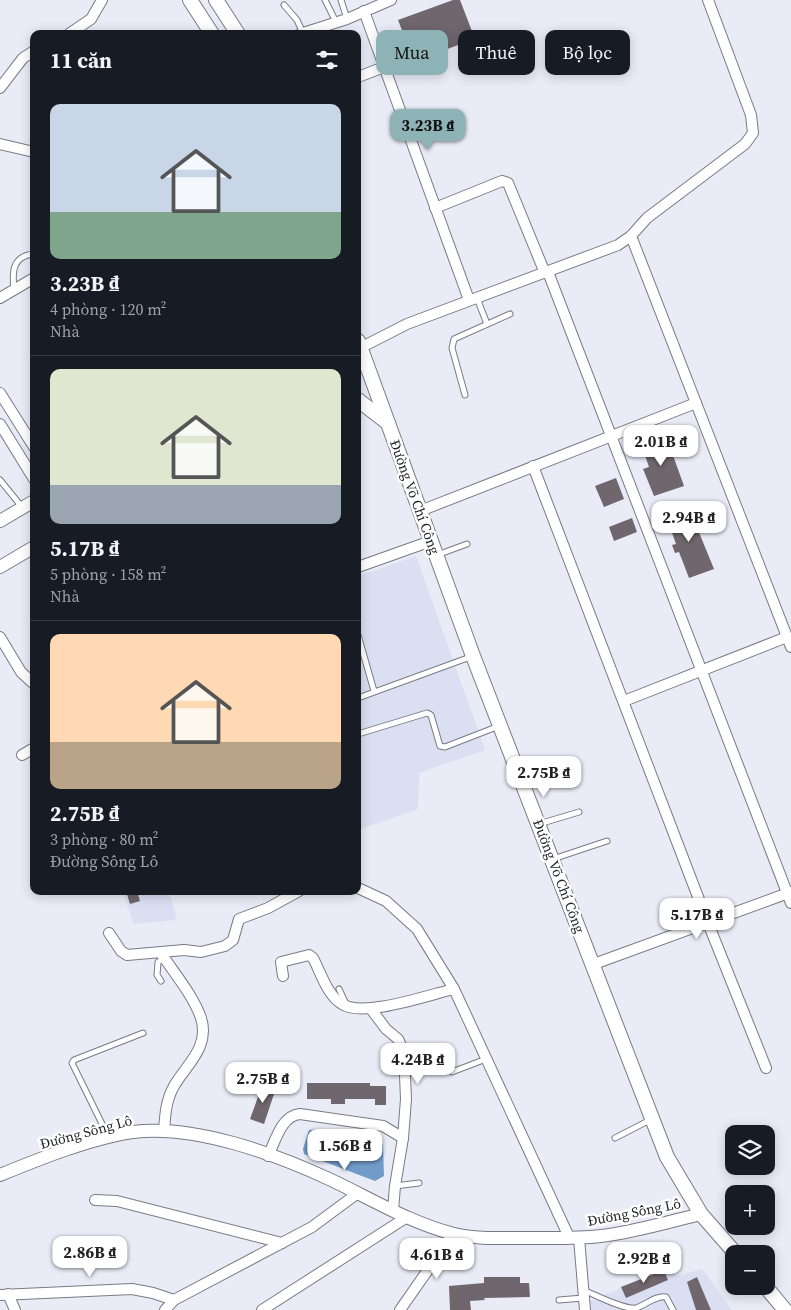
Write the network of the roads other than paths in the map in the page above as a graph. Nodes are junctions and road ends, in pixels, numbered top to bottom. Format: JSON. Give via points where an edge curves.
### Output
{"nodes":[{"id":1,"x":102,"y":0,"type":"edge"},
{"id":2,"x":190,"y":0,"type":"edge"},
{"id":3,"x":216,"y":0,"type":"edge"},
{"id":4,"x":325,"y":0,"type":"edge"},
{"id":5,"x":340,"y":0,"type":"edge"},
{"id":6,"x":391,"y":0,"type":"edge"},
{"id":7,"x":708,"y":0,"type":"edge"},
{"id":8,"x":284,"y":5,"type":"dead end"},
{"id":9,"x":364,"y":11,"type":"junction"},
{"id":10,"x":342,"y":20,"type":"junction"},
{"id":11,"x":75,"y":30,"type":"edge"},
{"id":12,"x":209,"y":30,"type":"edge"},
{"id":13,"x":235,"y":30,"type":"edge"},
{"id":14,"x":301,"y":30,"type":"edge"},
{"id":15,"x":311,"y":30,"type":"edge"},
{"id":16,"x":376,"y":45,"type":"edge"},
{"id":17,"x":30,"y":54,"type":"edge"},
{"id":18,"x":376,"y":70,"type":"edge"},
{"id":19,"x":387,"y":75,"type":"edge"},
{"id":20,"x":361,"y":76,"type":"edge"},
{"id":21,"x":0,"y":88,"type":"edge"},
{"id":22,"x":0,"y":144,"type":"edge"},
{"id":23,"x":30,"y":151,"type":"edge"},
{"id":24,"x":435,"y":208,"type":"junction"},
{"id":25,"x":631,"y":236,"type":"junction"},
{"id":26,"x":30,"y":255,"type":"edge"},
{"id":27,"x":547,"y":272,"type":"junction"},
{"id":28,"x":30,"y":280,"type":"edge"},
{"id":29,"x":14,"y":290,"type":"junction"},
{"id":30,"x":0,"y":298,"type":"edge"},
{"id":31,"x":473,"y":299,"type":"junction"},
{"id":32,"x":510,"y":314,"type":"dead end"},
{"id":33,"x":487,"y":324,"type":"junction"},
{"id":34,"x":361,"y":345,"type":"edge"},
{"id":35,"x":361,"y":354,"type":"edge"},
{"id":36,"x":0,"y":393,"type":"edge"},
{"id":37,"x":466,"y":395,"type":"dead end"},
{"id":38,"x":361,"y":402,"type":"edge"},
{"id":39,"x":696,"y":403,"type":"junction"},
{"id":40,"x":388,"y":422,"type":"junction"},
{"id":41,"x":0,"y":424,"type":"edge"},
{"id":42,"x":612,"y":436,"type":"junction"},
{"id":43,"x":30,"y":437,"type":"edge"},
{"id":44,"x":533,"y":466,"type":"junction"},
{"id":45,"x":30,"y":472,"type":"edge"},
{"id":46,"x":0,"y":480,"type":"edge"},
{"id":47,"x":30,"y":503,"type":"edge"},
{"id":48,"x":22,"y":508,"type":"junction"},
{"id":49,"x":420,"y":511,"type":"junction"},
{"id":50,"x":0,"y":521,"type":"edge"},
{"id":51,"x":431,"y":542,"type":"junction"},
{"id":52,"x":467,"y":544,"type":"dead end"},
{"id":53,"x":30,"y":549,"type":"edge"},
{"id":54,"x":436,"y":555,"type":"junction"},
{"id":55,"x":361,"y":565,"type":"edge"},
{"id":56,"x":0,"y":568,"type":"edge"},
{"id":57,"x":0,"y":637,"type":"edge"},
{"id":58,"x":789,"y":642,"type":"edge"},
{"id":59,"x":361,"y":646,"type":"edge"},
{"id":60,"x":473,"y":656,"type":"junction"},
{"id":61,"x":702,"y":670,"type":"junction"},
{"id":62,"x":30,"y":682,"type":"edge"},
{"id":63,"x":374,"y":691,"type":"junction"},
{"id":64,"x":361,"y":697,"type":"edge"},
{"id":65,"x":624,"y":701,"type":"junction"},
{"id":66,"x":500,"y":725,"type":"junction"},
{"id":67,"x":361,"y":733,"type":"edge"},
{"id":68,"x":30,"y":750,"type":"edge"},
{"id":69,"x":22,"y":754,"type":"dead end"},
{"id":70,"x":579,"y":812,"type":"dead end"},
{"id":71,"x":539,"y":824,"type":"junction"},
{"id":72,"x":607,"y":841,"type":"dead end"},
{"id":73,"x":553,"y":860,"type":"junction"},
{"id":74,"x":361,"y":889,"type":"edge"},
{"id":75,"x":292,"y":895,"type":"edge"},
{"id":76,"x":790,"y":896,"type":"edge"},
{"id":77,"x":708,"y":923,"type":"junction"},
{"id":78,"x":109,"y":932,"type":"dead end"},
{"id":79,"x":163,"y":955,"type":"junction"},
{"id":80,"x":594,"y":964,"type":"junction"},
{"id":81,"x":283,"y":976,"type":"dead end"},
{"id":82,"x":161,"y":981,"type":"dead end"},
{"id":83,"x":339,"y":989,"type":"dead end"},
{"id":84,"x":454,"y":989,"type":"junction"},
{"id":85,"x":348,"y":1007,"type":"junction"},
{"id":86,"x":371,"y":1009,"type":"junction"},
{"id":87,"x":143,"y":1033,"type":"dead end"},
{"id":88,"x":486,"y":1059,"type":"junction"},
{"id":89,"x":766,"y":1068,"type":"dead end"},
{"id":90,"x":452,"y":1072,"type":"dead end"},
{"id":91,"x":652,"y":1119,"type":"junction"},
{"id":92,"x":164,"y":1131,"type":"junction"},
{"id":93,"x":110,"y":1138,"type":"junction"},
{"id":94,"x":403,"y":1138,"type":"junction"},
{"id":95,"x":615,"y":1138,"type":"dead end"},
{"id":96,"x":268,"y":1156,"type":"junction"},
{"id":97,"x":0,"y":1175,"type":"edge"},
{"id":98,"x":419,"y":1183,"type":"dead end"},
{"id":99,"x":395,"y":1186,"type":"junction"},
{"id":100,"x":358,"y":1193,"type":"junction"},
{"id":101,"x":96,"y":1200,"type":"dead end"},
{"id":102,"x":393,"y":1210,"type":"junction"},
{"id":103,"x":701,"y":1214,"type":"junction"},
{"id":104,"x":407,"y":1217,"type":"junction"},
{"id":105,"x":453,"y":1234,"type":"junction"},
{"id":106,"x":574,"y":1238,"type":"junction"},
{"id":107,"x":282,"y":1243,"type":"junction"},
{"id":108,"x":728,"y":1245,"type":"edge"},
{"id":109,"x":4,"y":1294,"type":"edge"},
{"id":110,"x":583,"y":1294,"type":"junction"},
{"id":111,"x":772,"y":1295,"type":"edge"},
{"id":112,"x":174,"y":1300,"type":"junction"},
{"id":113,"x":559,"y":1300,"type":"dead end"},
{"id":114,"x":15,"y":1310,"type":"edge"},
{"id":115,"x":165,"y":1310,"type":"edge"},
{"id":116,"x":262,"y":1310,"type":"edge"},
{"id":117,"x":400,"y":1310,"type":"edge"},
{"id":118,"x":585,"y":1310,"type":"edge"},
{"id":119,"x":673,"y":1310,"type":"edge"},
{"id":120,"x":785,"y":1310,"type":"edge"}],
"edges":[{"from":1,"to":11,"type":"street","via":[[91,19]]},
{"from":2,"to":12,"type":"main road"},
{"from":3,"to":13,"type":"main road"},
{"from":4,"to":10,"type":"lane"},
{"from":5,"to":10,"type":"lane"},
{"from":6,"to":9,"type":"street"},
{"from":7,"to":25,"type":"street","via":[[751,115],[753,133],[745,144],[647,218]]},
{"from":8,"to":14,"type":"lane"},
{"from":9,"to":10,"type":"street"},
{"from":9,"to":16,"type":"street"},
{"from":10,"to":15,"type":"street"},
{"from":17,"to":21,"type":"street"},
{"from":18,"to":20,"type":"street"},
{"from":19,"to":24,"type":"street"},
{"from":22,"to":23,"type":"street"},
{"from":24,"to":27,"type":"street","via":[[502,181],[508,183]]},
{"from":24,"to":31,"type":"street"},
{"from":25,"to":27,"type":"street"},
{"from":25,"to":39,"type":"street"},
{"from":26,"to":29,"type":"lane","via":[[15,262],[12,271]]},
{"from":27,"to":31,"type":"street"},
{"from":27,"to":42,"type":"street"},
{"from":28,"to":29,"type":"street"},
{"from":29,"to":30,"type":"street"},
{"from":31,"to":33,"type":"lane"},
{"from":31,"to":34,"type":"street"},
{"from":32,"to":33,"type":"lane"},
{"from":33,"to":37,"type":"lane","via":[[452,342]]},
{"from":35,"to":40,"type":"main road","name":"Đường Võ Chí Công"},
{"from":36,"to":43,"type":"street"},
{"from":38,"to":40,"type":"main road"},
{"from":39,"to":42,"type":"street"},
{"from":39,"to":58,"type":"street"},
{"from":40,"to":49,"type":"main road","name":"Đường Võ Chí Công"},
{"from":41,"to":45,"type":"street"},
{"from":42,"to":44,"type":"street"},
{"from":42,"to":61,"type":"street"},
{"from":44,"to":49,"type":"street"},
{"from":44,"to":65,"type":"street"},
{"from":46,"to":48,"type":"lane"},
{"from":47,"to":48,"type":"street"},
{"from":48,"to":50,"type":"street"},
{"from":49,"to":51,"type":"main road","name":"Đường Võ Chí Công"},
{"from":51,"to":54,"type":"main road","name":"Đường Võ Chí Công"},
{"from":51,"to":55,"type":"street"},
{"from":52,"to":54,"type":"lane"},
{"from":53,"to":56,"type":"street"},
{"from":54,"to":60,"type":"main road","name":"Đường Võ Chí Công"},
{"from":57,"to":62,"type":"street"},
{"from":58,"to":61,"type":"street"},
{"from":59,"to":63,"type":"lane"},
{"from":60,"to":63,"type":"lane"},
{"from":60,"to":66,"type":"main road","name":"Đường Võ Chí Công"},
{"from":61,"to":65,"type":"street"},
{"from":61,"to":76,"type":"street"},
{"from":63,"to":64,"type":"lane"},
{"from":65,"to":77,"type":"street"},
{"from":66,"to":67,"type":"lane","via":[[445,747],[440,746],[431,715],[427,713]]},
{"from":66,"to":71,"type":"main road","name":"Đường Võ Chí Công"},
{"from":68,"to":69,"type":"street"},
{"from":70,"to":71,"type":"lane"},
{"from":71,"to":73,"type":"main road","name":"Đường Võ Chí Công"},
{"from":72,"to":73,"type":"lane"},
{"from":73,"to":80,"type":"main road","name":"Đường Võ Chí Công"},
{"from":74,"to":84,"type":"street","via":[[386,901],[417,929]]},
{"from":75,"to":79,"type":"street","via":[[239,919],[233,940],[225,946]]},
{"from":76,"to":77,"type":"street"},
{"from":77,"to":80,"type":"street"},
{"from":77,"to":89,"type":"street"},
{"from":78,"to":79,"type":"street","via":[[127,955]]},
{"from":79,"to":82,"type":"lane","via":[[156,968],[156,975]]},
{"from":79,"to":92,"type":"street","via":[[193,1003],[203,1029],[199,1051],[169,1098]]},
{"from":80,"to":91,"type":"main road","name":"Đường Võ Chí Công"},
{"from":81,"to":85,"type":"street","via":[[281,962],[309,955],[334,998]]},
{"from":83,"to":85,"type":"lane"},
{"from":84,"to":86,"type":"street"},
{"from":84,"to":88,"type":"street"},
{"from":85,"to":86,"type":"street"},
{"from":86,"to":94,"type":"street","via":[[398,1039],[404,1052],[406,1099]]},
{"from":87,"to":93,"type":"lane","via":[[72,1063]]},
{"from":88,"to":90,"type":"lane"},
{"from":88,"to":106,"type":"street"},
{"from":91,"to":95,"type":"lane"},
{"from":91,"to":103,"type":"main road","name":"Đường Võ Chí Công","via":[[667,1157]]},
{"from":92,"to":93,"type":"street","name":"Đường Sông Lô","via":[[133,1132]]},
{"from":92,"to":96,"type":"street","name":"Đường Sông Lô","via":[[210,1136]]},
{"from":93,"to":97,"type":"street","name":"Đường Sông Lô"},
{"from":94,"to":96,"type":"street","via":[[383,1126],[291,1115]]},
{"from":94,"to":99,"type":"street"},
{"from":96,"to":100,"type":"street","name":"Đường Sông Lô"},
{"from":98,"to":99,"type":"lane"},
{"from":99,"to":102,"type":"street"},
{"from":100,"to":102,"type":"street","name":"Đường Sông Lô"},
{"from":100,"to":107,"type":"street","via":[[312,1227]]},
{"from":101,"to":107,"type":"street","via":[[117,1201]]},
{"from":102,"to":104,"type":"street","name":"Đường Sông Lô"},
{"from":103,"to":106,"type":"street","name":"Đường Sông Lô","via":[[613,1234]]},
{"from":103,"to":108,"type":"main road","name":"Đường Võ Chí Công"},
{"from":104,"to":105,"type":"street","name":"Đường Sông Lô"},
{"from":104,"to":116,"type":"street"},
{"from":105,"to":106,"type":"street","name":"Đường Sông Lô","via":[[476,1238]]},
{"from":105,"to":117,"type":"street"},
{"from":106,"to":110,"type":"street"},
{"from":107,"to":112,"type":"street"},
{"from":109,"to":112,"type":"street","via":[[132,1289]]},
{"from":109,"to":114,"type":"street"},
{"from":110,"to":113,"type":"lane"},
{"from":110,"to":118,"type":"street"},
{"from":110,"to":119,"type":"lane","via":[[628,1308],[637,1308],[662,1296],[666,1297]]},
{"from":111,"to":120,"type":"main road"},
{"from":112,"to":115,"type":"street"}]}
